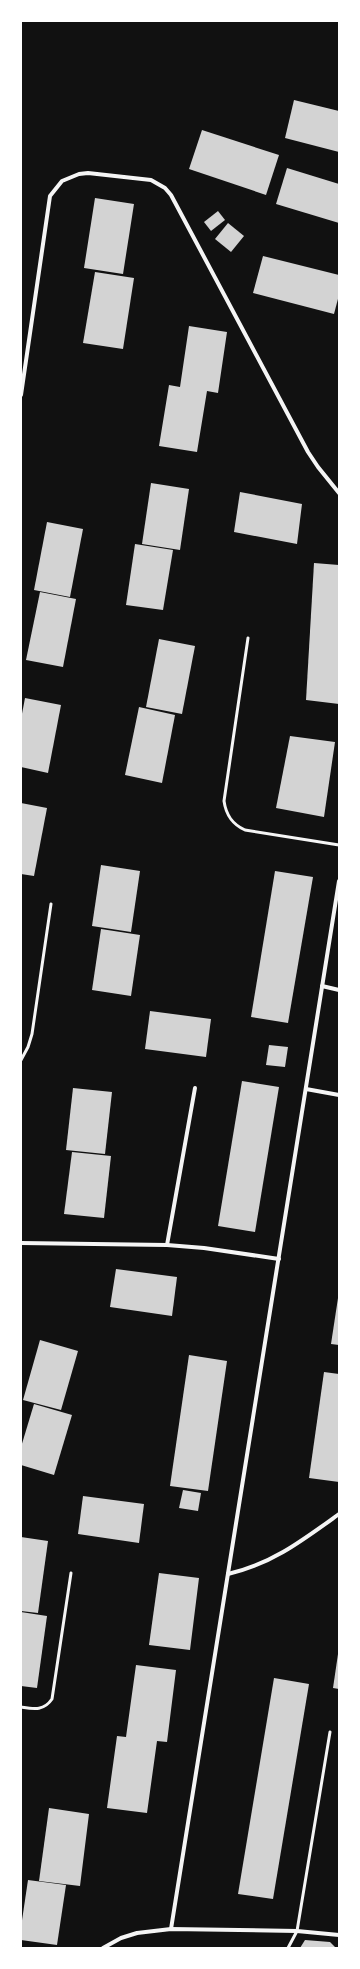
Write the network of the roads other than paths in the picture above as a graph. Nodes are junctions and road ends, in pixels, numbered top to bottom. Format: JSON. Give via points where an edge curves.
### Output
{"nodes":[{"id":1,"x":21,"y":395,"type":"edge"},
{"id":2,"x":339,"y":493,"type":"edge"},
{"id":3,"x":248,"y":638,"type":"dead end"},
{"id":4,"x":339,"y":845,"type":"edge"},
{"id":5,"x":339,"y":881,"type":"edge"},
{"id":6,"x":51,"y":904,"type":"dead end"},
{"id":7,"x":322,"y":986,"type":"junction"},
{"id":8,"x":339,"y":990,"type":"edge"},
{"id":9,"x":21,"y":1060,"type":"edge"},
{"id":10,"x":195,"y":1088,"type":"dead end"},
{"id":11,"x":306,"y":1089,"type":"junction"},
{"id":12,"x":339,"y":1095,"type":"edge"},
{"id":13,"x":21,"y":1243,"type":"edge"},
{"id":14,"x":167,"y":1245,"type":"junction"},
{"id":15,"x":278,"y":1258,"type":"junction"},
{"id":16,"x":339,"y":1514,"type":"edge"},
{"id":17,"x":71,"y":1573,"type":"dead end"},
{"id":18,"x":228,"y":1574,"type":"junction"},
{"id":19,"x":21,"y":1707,"type":"edge"},
{"id":20,"x":330,"y":1732,"type":"dead end"},
{"id":21,"x":171,"y":1929,"type":"junction"},
{"id":22,"x":297,"y":1931,"type":"junction"},
{"id":23,"x":339,"y":1935,"type":"edge"},
{"id":24,"x":103,"y":1948,"type":"edge"},
{"id":25,"x":288,"y":1948,"type":"edge"}],
"edges":[{"from":1,"to":2,"type":"street","via":[[52,192],[62,181],[79,174],[152,180],[171,195],[308,452]]},
{"from":3,"to":4,"type":"lane","via":[[224,801],[228,816],[238,827],[245,830]]},
{"from":5,"to":7,"type":"street"},
{"from":6,"to":9,"type":"lane","via":[[32,1034]]},
{"from":7,"to":8,"type":"street"},
{"from":7,"to":11,"type":"street"},
{"from":10,"to":14,"type":"street"},
{"from":11,"to":12,"type":"street"},
{"from":11,"to":15,"type":"street"},
{"from":13,"to":14,"type":"street"},
{"from":14,"to":15,"type":"street"},
{"from":15,"to":18,"type":"street"},
{"from":16,"to":18,"type":"street","via":[[277,1556]]},
{"from":17,"to":19,"type":"lane","via":[[52,1698],[43,1708]]},
{"from":18,"to":21,"type":"street"},
{"from":20,"to":22,"type":"lane"},
{"from":21,"to":22,"type":"street"},
{"from":21,"to":24,"type":"street","via":[[137,1933]]},
{"from":22,"to":23,"type":"street"},
{"from":22,"to":25,"type":"lane"}]}
